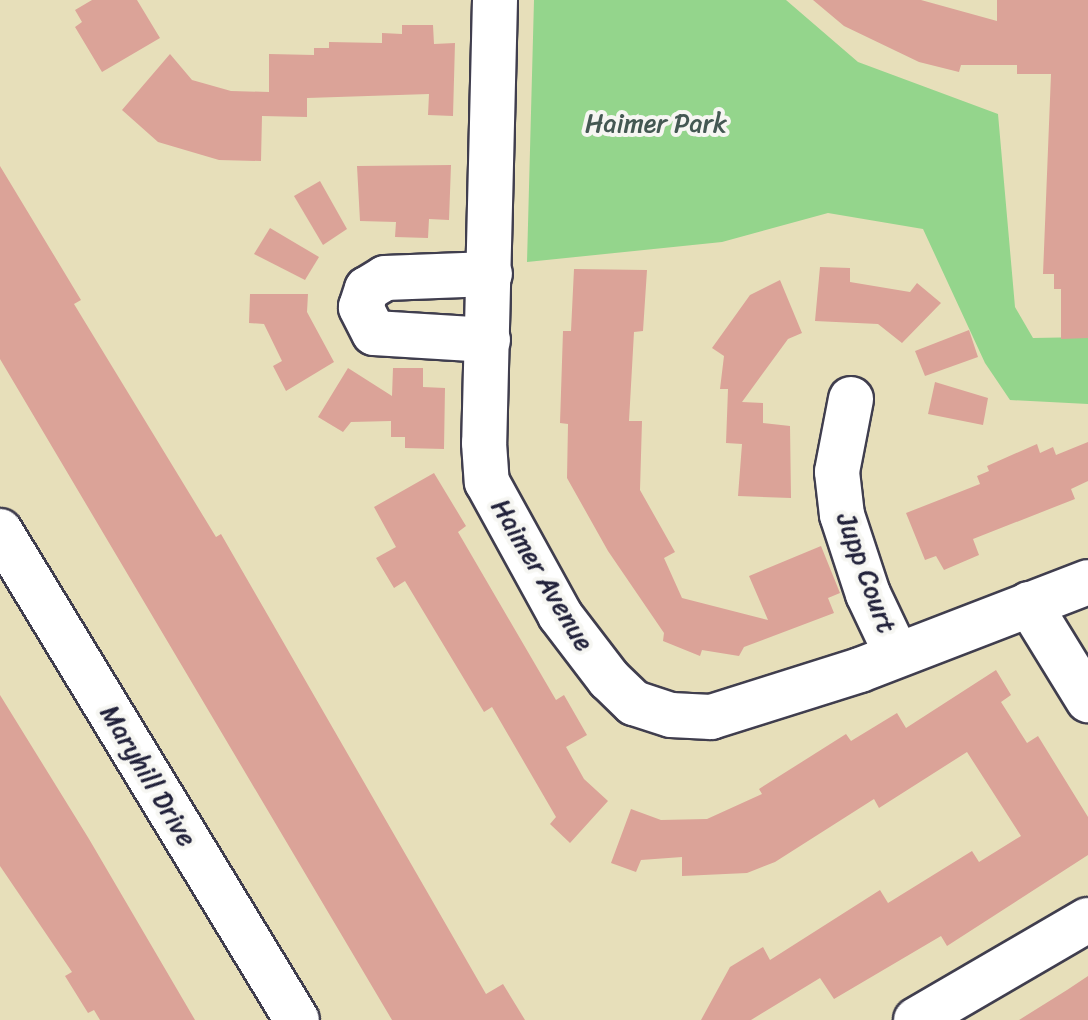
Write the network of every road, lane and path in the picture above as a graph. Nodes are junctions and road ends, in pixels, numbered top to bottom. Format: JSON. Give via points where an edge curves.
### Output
{"nodes":[{"id":1,"x":495,"y":0,"type":"edge"},
{"id":2,"x":490,"y":274,"type":"junction"},
{"id":3,"x":488,"y":340,"type":"junction"},
{"id":4,"x":851,"y":399,"type":"dead end"},
{"id":5,"x":0,"y":531,"type":"edge"},
{"id":6,"x":1088,"y":582,"type":"edge"},
{"id":7,"x":1029,"y":604,"type":"junction"},
{"id":8,"x":896,"y":653,"type":"junction"},
{"id":9,"x":1088,"y":700,"type":"edge"},
{"id":10,"x":1088,"y":920,"type":"edge"},
{"id":11,"x":297,"y":1020,"type":"edge"},
{"id":12,"x":916,"y":1020,"type":"edge"}],
"edges":[{"from":1,"to":2,"type":"street","name":"Haimer Avenue"},
{"from":2,"to":3,"type":"street","name":"Haimer Avenue"},
{"from":2,"to":3,"type":"street","via":[[385,278],[367,289],[361,307],[374,333]]},
{"from":3,"to":8,"type":"street","name":"Haimer Avenue","via":[[487,482],[583,650],[634,703],[671,715],[711,717],[761,705]]},
{"from":4,"to":8,"type":"street","name":"Jupp Court","via":[[837,472],[842,515],[868,594]]},
{"from":5,"to":11,"type":"street","name":"Maryhill Drive"},
{"from":6,"to":7,"type":"street","name":"Haimer Avenue"},
{"from":7,"to":8,"type":"street","name":"Haimer Avenue"},
{"from":7,"to":9,"type":"street"},
{"from":10,"to":12,"type":"street"}]}
